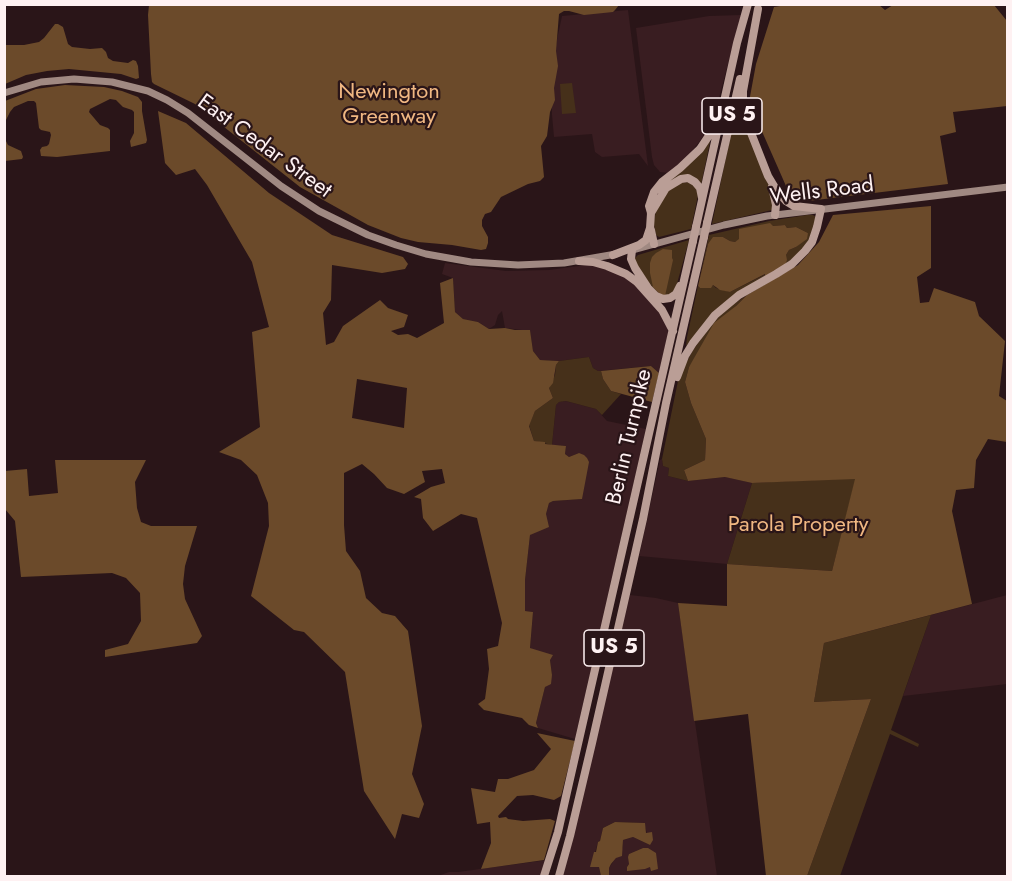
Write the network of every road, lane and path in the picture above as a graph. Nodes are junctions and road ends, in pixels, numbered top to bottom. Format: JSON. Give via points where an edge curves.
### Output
{"nodes":[{"id":1,"x":748,"y":4,"type":"edge"},
{"id":2,"x":759,"y":7,"type":"edge"},
{"id":3,"x":727,"y":90,"type":"junction"},
{"id":4,"x":4,"y":93,"type":"edge"},
{"id":5,"x":768,"y":176,"type":"junction"},
{"id":6,"x":1008,"y":187,"type":"edge"},
{"id":7,"x":702,"y":202,"type":"junction"},
{"id":8,"x":821,"y":209,"type":"junction"},
{"id":9,"x":651,"y":213,"type":"junction"},
{"id":10,"x":775,"y":215,"type":"junction"},
{"id":11,"x":650,"y":228,"type":"junction"},
{"id":12,"x":654,"y":244,"type":"junction"},
{"id":13,"x":645,"y":247,"type":"joint"},
{"id":14,"x":632,"y":250,"type":"junction"},
{"id":15,"x":613,"y":255,"type":"junction"},
{"id":16,"x":579,"y":261,"type":"junction"},
{"id":17,"x":685,"y":277,"type":"junction"},
{"id":18,"x":651,"y":293,"type":"junction"},
{"id":19,"x":673,"y":330,"type":"junction"},
{"id":20,"x":666,"y":403,"type":"junction"},
{"id":21,"x":578,"y":740,"type":"junction"},
{"id":22,"x":592,"y":743,"type":"junction"},
{"id":23,"x":544,"y":876,"type":"edge"},
{"id":24,"x":559,"y":876,"type":"edge"}],
"edges":[{"from":1,"to":3,"type":"highway","name":"Berlin Turnpike","number":"US 5"},
{"from":2,"to":5,"type":"highway","via":[[742,103]]},
{"from":2,"to":20,"type":"highway","name":"Berlin Turnpike","number":"US 5","bridge":true},
{"from":3,"to":7,"type":"highway","name":"Berlin Turnpike","number":"US 5"},
{"from":3,"to":9,"type":"highway","via":[[700,149],[654,192]]},
{"from":4,"to":16,"type":"main road","name":"East Cedar Street","via":[[34,83],[67,79],[104,80],[138,88],[195,118],[293,195],[368,235],[426,254],[471,262],[518,265]]},
{"from":5,"to":8,"type":"highway","via":[[789,204]]},
{"from":5,"to":10,"type":"highway","via":[[775,198]]},
{"from":6,"to":8,"type":"main road","name":"Wells Road"},
{"from":7,"to":9,"type":"highway","via":[[698,185],[681,178],[666,188]]},
{"from":7,"to":17,"type":"highway","name":"Berlin Turnpike","number":"US 5","bridge":true},
{"from":8,"to":10,"type":"main road","name":"Wells Road"},
{"from":8,"to":20,"type":"highway","via":[[814,237],[805,251],[792,264],[734,298],[702,330],[685,356]]},
{"from":9,"to":11,"type":"highway"},
{"from":10,"to":12,"type":"main road","name":"Wells Road"},
{"from":11,"to":12,"type":"highway"},
{"from":11,"to":15,"type":"highway","via":[[642,244]]},
{"from":12,"to":13,"type":"main road","name":"Wells Road"},
{"from":13,"to":14,"type":"main road","name":"East Cedar Street"},
{"from":14,"to":15,"type":"main road","name":"East Cedar Street"},
{"from":14,"to":18,"type":"highway","via":[[631,259]]},
{"from":15,"to":16,"type":"main road","name":"East Cedar Street"},
{"from":16,"to":18,"type":"highway","via":[[619,271]]},
{"from":17,"to":18,"type":"highway","via":[[670,298]]},
{"from":17,"to":19,"type":"highway","name":"Berlin Turnpike","number":"US 5"},
{"from":18,"to":19,"type":"highway"},
{"from":19,"to":21,"type":"highway","name":"Berlin Turnpike","number":"US 5"},
{"from":20,"to":22,"type":"highway","name":"Berlin Turnpike","number":"US 5"},
{"from":21,"to":22,"type":"highway"},
{"from":21,"to":23,"type":"highway","name":"Berlin Turnpike","number":"US 5"},
{"from":22,"to":24,"type":"highway","name":"Berlin Turnpike","number":"US 5"}]}
